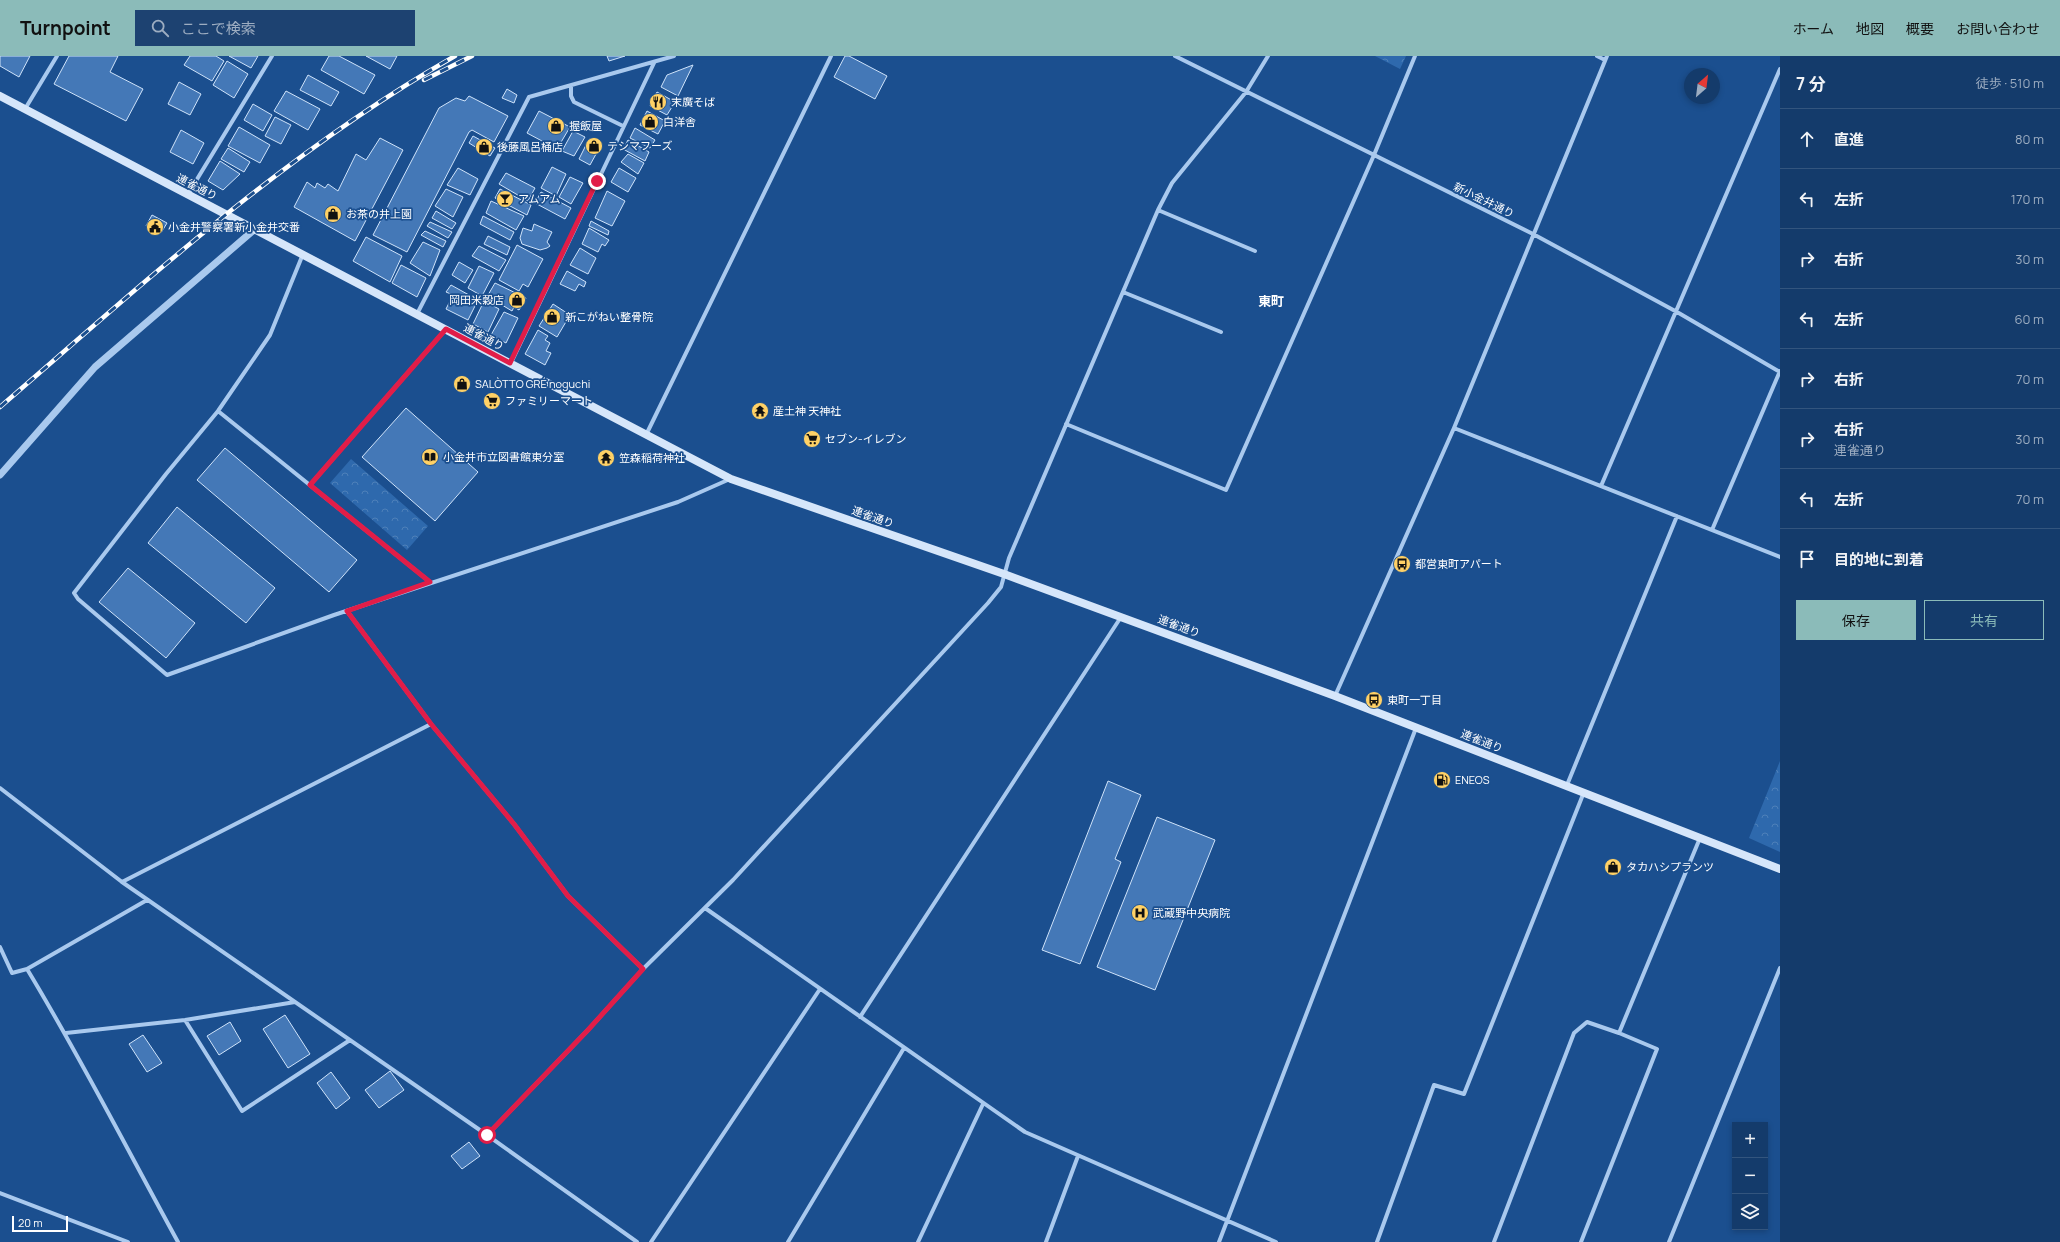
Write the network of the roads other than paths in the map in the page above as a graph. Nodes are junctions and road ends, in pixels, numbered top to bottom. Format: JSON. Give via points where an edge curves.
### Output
{"nodes":[{"id":1,"x":57,"y":56,"type":"edge"},
{"id":2,"x":272,"y":56,"type":"edge"},
{"id":3,"x":674,"y":56,"type":"edge"},
{"id":4,"x":832,"y":56,"type":"edge"},
{"id":5,"x":1174,"y":56,"type":"edge"},
{"id":6,"x":1268,"y":56,"type":"edge"},
{"id":7,"x":1415,"y":56,"type":"edge"},
{"id":8,"x":1597,"y":56,"type":"edge"},
{"id":9,"x":1606,"y":58,"type":"edge"},
{"id":10,"x":654,"y":62,"type":"junction"},
{"id":11,"x":1780,"y":69,"type":"edge"},
{"id":12,"x":570,"y":86,"type":"junction"},
{"id":13,"x":1246,"y":92,"type":"junction"},
{"id":14,"x":0,"y":96,"type":"edge"},
{"id":15,"x":25,"y":109,"type":"junction"},
{"id":16,"x":623,"y":126,"type":"junction"},
{"id":17,"x":1374,"y":155,"type":"junction"},
{"id":18,"x":187,"y":194,"type":"junction"},
{"id":19,"x":1158,"y":210,"type":"junction"},
{"id":20,"x":255,"y":229,"type":"junction"},
{"id":21,"x":1533,"y":234,"type":"junction"},
{"id":22,"x":1255,"y":251,"type":"dead end"},
{"id":23,"x":303,"y":254,"type":"junction"},
{"id":24,"x":1123,"y":292,"type":"junction"},
{"id":25,"x":1677,"y":312,"type":"junction"},
{"id":26,"x":417,"y":314,"type":"junction"},
{"id":27,"x":446,"y":329,"type":"junction"},
{"id":28,"x":1222,"y":332,"type":"dead end"},
{"id":29,"x":510,"y":363,"type":"junction"},
{"id":30,"x":1780,"y":371,"type":"edge"},
{"id":31,"x":218,"y":411,"type":"junction"},
{"id":32,"x":1066,"y":424,"type":"junction"},
{"id":33,"x":1454,"y":428,"type":"junction"},
{"id":34,"x":646,"y":435,"type":"junction"},
{"id":35,"x":0,"y":475,"type":"edge"},
{"id":36,"x":731,"y":479,"type":"junction"},
{"id":37,"x":310,"y":485,"type":"junction"},
{"id":38,"x":1601,"y":486,"type":"junction"},
{"id":39,"x":1677,"y":516,"type":"junction"},
{"id":40,"x":1712,"y":530,"type":"junction"},
{"id":41,"x":1780,"y":557,"type":"edge"},
{"id":42,"x":1004,"y":574,"type":"junction"},
{"id":43,"x":430,"y":582,"type":"junction"},
{"id":44,"x":347,"y":611,"type":"junction"},
{"id":45,"x":1121,"y":616,"type":"junction"},
{"id":46,"x":1335,"y":696,"type":"junction"},
{"id":47,"x":431,"y":724,"type":"junction"},
{"id":48,"x":1416,"y":727,"type":"junction"},
{"id":49,"x":1567,"y":785,"type":"junction"},
{"id":50,"x":0,"y":788,"type":"edge"},
{"id":51,"x":1584,"y":792,"type":"junction"},
{"id":52,"x":1700,"y":837,"type":"junction"},
{"id":53,"x":1780,"y":869,"type":"edge"},
{"id":54,"x":122,"y":882,"type":"junction"},
{"id":55,"x":147,"y":900,"type":"junction"},
{"id":56,"x":705,"y":908,"type":"junction"},
{"id":57,"x":0,"y":947,"type":"edge"},
{"id":58,"x":1780,"y":968,"type":"edge"},
{"id":59,"x":27,"y":969,"type":"junction"},
{"id":60,"x":643,"y":969,"type":"junction"},
{"id":61,"x":820,"y":989,"type":"junction"},
{"id":62,"x":295,"y":1002,"type":"junction"},
{"id":63,"x":860,"y":1017,"type":"junction"},
{"id":64,"x":185,"y":1020,"type":"junction"},
{"id":65,"x":66,"y":1033,"type":"junction"},
{"id":66,"x":1619,"y":1034,"type":"junction"},
{"id":67,"x":350,"y":1040,"type":"junction"},
{"id":68,"x":904,"y":1048,"type":"junction"},
{"id":69,"x":983,"y":1104,"type":"junction"},
{"id":70,"x":487,"y":1135,"type":"junction"},
{"id":71,"x":1078,"y":1156,"type":"junction"},
{"id":72,"x":0,"y":1193,"type":"edge"},
{"id":73,"x":1227,"y":1221,"type":"junction"},
{"id":74,"x":128,"y":1242,"type":"edge"},
{"id":75,"x":178,"y":1242,"type":"edge"},
{"id":76,"x":637,"y":1242,"type":"edge"},
{"id":77,"x":652,"y":1242,"type":"edge"},
{"id":78,"x":788,"y":1242,"type":"edge"},
{"id":79,"x":918,"y":1242,"type":"edge"},
{"id":80,"x":1046,"y":1242,"type":"edge"},
{"id":81,"x":1219,"y":1242,"type":"edge"},
{"id":82,"x":1276,"y":1242,"type":"edge"},
{"id":83,"x":1377,"y":1242,"type":"edge"},
{"id":84,"x":1494,"y":1242,"type":"edge"},
{"id":85,"x":1581,"y":1242,"type":"edge"},
{"id":86,"x":1668,"y":1242,"type":"edge"}],
"edges":[{"from":1,"to":15,"type":"street"},
{"from":2,"to":18,"type":"street"},
{"from":3,"to":10,"type":"street"},
{"from":4,"to":34,"type":"street"},
{"from":5,"to":13,"type":"street","name":"新小金井通り"},
{"from":6,"to":13,"type":"street"},
{"from":7,"to":17,"type":"street"},
{"from":8,"to":9,"type":"street"},
{"from":9,"to":21,"type":"street"},
{"from":10,"to":12,"type":"street"},
{"from":10,"to":16,"type":"street"},
{"from":11,"to":25,"type":"street"},
{"from":12,"to":16,"type":"street","via":[[574,102]]},
{"from":12,"to":26,"type":"street","via":[[529,97]]},
{"from":13,"to":17,"type":"street","name":"新小金井通り"},
{"from":13,"to":19,"type":"street","via":[[1172,183]]},
{"from":14,"to":15,"type":"main road","name":"連雀通り"},
{"from":15,"to":18,"type":"main road","name":"連雀通り"},
{"from":16,"to":29,"type":"street"},
{"from":17,"to":21,"type":"street","name":"新小金井通り"},
{"from":17,"to":32,"type":"street","via":[[1226,490]]},
{"from":18,"to":20,"type":"main road","name":"連雀通り"},
{"from":19,"to":22,"type":"street"},
{"from":19,"to":24,"type":"street"},
{"from":20,"to":23,"type":"main road","name":"連雀通り"},
{"from":20,"to":35,"type":"street","via":[[95,367]]},
{"from":21,"to":25,"type":"street","name":"新小金井通り"},
{"from":21,"to":33,"type":"street"},
{"from":23,"to":26,"type":"main road","name":"連雀通り"},
{"from":23,"to":31,"type":"street","via":[[270,335]]},
{"from":24,"to":28,"type":"street"},
{"from":24,"to":32,"type":"street"},
{"from":25,"to":30,"type":"street","name":"新小金井通り"},
{"from":25,"to":38,"type":"street"},
{"from":26,"to":27,"type":"main road","name":"連雀通り"},
{"from":27,"to":29,"type":"main road","name":"連雀通り"},
{"from":27,"to":37,"type":"street"},
{"from":29,"to":34,"type":"main road","name":"連雀通り"},
{"from":30,"to":40,"type":"street"},
{"from":31,"to":37,"type":"street"},
{"from":31,"to":44,"type":"street","via":[[74,593],[167,675]]},
{"from":32,"to":42,"type":"street"},
{"from":33,"to":38,"type":"street"},
{"from":33,"to":46,"type":"street"},
{"from":34,"to":36,"type":"main road","name":"連雀通り"},
{"from":36,"to":42,"type":"main road","name":"連雀通り"},
{"from":36,"to":43,"type":"street","via":[[678,502]]},
{"from":37,"to":43,"type":"street"},
{"from":38,"to":39,"type":"street"},
{"from":39,"to":40,"type":"street"},
{"from":39,"to":49,"type":"street"},
{"from":40,"to":41,"type":"street"},
{"from":42,"to":45,"type":"main road","name":"連雀通り"},
{"from":42,"to":56,"type":"street","via":[[1001,586],[988,603]]},
{"from":43,"to":44,"type":"street"},
{"from":44,"to":47,"type":"street"},
{"from":45,"to":46,"type":"main road","name":"連雀通り"},
{"from":45,"to":63,"type":"street"},
{"from":46,"to":48,"type":"main road","name":"連雀通り"},
{"from":47,"to":54,"type":"street"},
{"from":47,"to":60,"type":"street","via":[[514,824],[568,896]]},
{"from":48,"to":49,"type":"main road","name":"連雀通り"},
{"from":48,"to":73,"type":"street"},
{"from":49,"to":51,"type":"main road","name":"連雀通り"},
{"from":50,"to":54,"type":"street"},
{"from":51,"to":52,"type":"main road","name":"連雀通り"},
{"from":51,"to":83,"type":"street","via":[[1464,1094],[1434,1085]]},
{"from":52,"to":53,"type":"main road","name":"連雀通り"},
{"from":52,"to":66,"type":"street"},
{"from":54,"to":55,"type":"street"},
{"from":55,"to":59,"type":"street"},
{"from":55,"to":62,"type":"street"},
{"from":56,"to":60,"type":"street"},
{"from":56,"to":61,"type":"street"},
{"from":57,"to":59,"type":"street","via":[[12,973]]},
{"from":58,"to":86,"type":"street"},
{"from":59,"to":65,"type":"street"},
{"from":60,"to":70,"type":"street"},
{"from":61,"to":63,"type":"street"},
{"from":61,"to":77,"type":"street"},
{"from":62,"to":64,"type":"street"},
{"from":62,"to":67,"type":"street"},
{"from":63,"to":68,"type":"street"},
{"from":64,"to":65,"type":"street"},
{"from":64,"to":67,"type":"street","via":[[242,1111]]},
{"from":65,"to":75,"type":"street"},
{"from":66,"to":84,"type":"street","via":[[1587,1022],[1574,1033]]},
{"from":66,"to":85,"type":"street","via":[[1657,1049]]},
{"from":67,"to":70,"type":"street"},
{"from":68,"to":69,"type":"street"},
{"from":68,"to":78,"type":"street"},
{"from":69,"to":71,"type":"street","via":[[1025,1132]]},
{"from":69,"to":79,"type":"street"},
{"from":70,"to":76,"type":"street"},
{"from":71,"to":73,"type":"street"},
{"from":71,"to":80,"type":"street"},
{"from":72,"to":74,"type":"street"},
{"from":73,"to":81,"type":"street"},
{"from":73,"to":82,"type":"street"}]}
